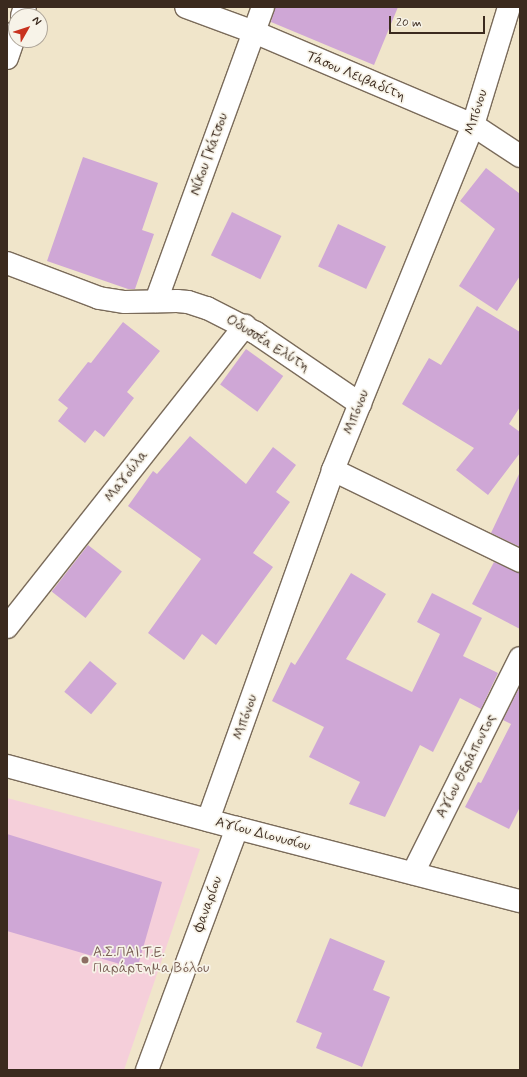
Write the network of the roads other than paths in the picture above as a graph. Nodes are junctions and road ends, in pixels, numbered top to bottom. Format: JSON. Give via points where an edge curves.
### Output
{"nodes":[{"id":1,"x":186,"y":7,"type":"edge"},
{"id":2,"x":263,"y":7,"type":"edge"},
{"id":3,"x":509,"y":7,"type":"edge"},
{"id":4,"x":254,"y":32,"type":"junction"},
{"id":5,"x":10,"y":48,"type":"edge"},
{"id":6,"x":7,"y":58,"type":"edge"},
{"id":7,"x":473,"y":125,"type":"junction"},
{"id":8,"x":520,"y":156,"type":"edge"},
{"id":9,"x":7,"y":263,"type":"edge"},
{"id":10,"x":156,"y":301,"type":"junction"},
{"id":11,"x":245,"y":326,"type":"junction"},
{"id":12,"x":360,"y":404,"type":"junction"},
{"id":13,"x":333,"y":470,"type":"junction"},
{"id":14,"x":520,"y":561,"type":"edge"},
{"id":15,"x":7,"y":627,"type":"edge"},
{"id":16,"x":520,"y":658,"type":"edge"},
{"id":17,"x":7,"y":766,"type":"edge"},
{"id":18,"x":208,"y":820,"type":"junction"},
{"id":19,"x":237,"y":828,"type":"junction"},
{"id":20,"x":413,"y":873,"type":"junction"},
{"id":21,"x":520,"y":901,"type":"edge"},
{"id":22,"x":147,"y":1070,"type":"edge"}],
"edges":[{"from":1,"to":4,"type":"street","name":"Τάσου Λειβαδίτη"},
{"from":2,"to":4,"type":"street","name":"Νίκου Γκάτσου"},
{"from":3,"to":7,"type":"street","name":"Μπόνου"},
{"from":4,"to":7,"type":"street","name":"Τάσου Λειβαδίτη"},
{"from":4,"to":10,"type":"street","name":"Νίκου Γκάτσου"},
{"from":5,"to":6,"type":"street"},
{"from":7,"to":8,"type":"street","name":"Τάσου Λειβαδίτη"},
{"from":7,"to":12,"type":"street","name":"Μπόνου"},
{"from":9,"to":10,"type":"street","name":"Οδυσσέα Ελύτη","via":[[99,298],[125,302]]},
{"from":10,"to":11,"type":"street","name":"Οδυσσέα Ελύτη","via":[[188,302]]},
{"from":11,"to":12,"type":"street","name":"Οδυσσέα Ελύτη"},
{"from":11,"to":15,"type":"street","name":"Μαγούλα"},
{"from":12,"to":13,"type":"street","name":"Μπόνου"},
{"from":13,"to":14,"type":"street"},
{"from":13,"to":18,"type":"street","name":"Μπόνου"},
{"from":16,"to":20,"type":"street","name":"Αγίου Θεράποντος"},
{"from":17,"to":18,"type":"street","name":"Αγίου Διονυσίου"},
{"from":18,"to":19,"type":"street","name":"Αγίου Διονυσίου"},
{"from":19,"to":20,"type":"street","name":"Αγίου Διονυσίου"},
{"from":19,"to":22,"type":"street","name":"Φαναρίου"},
{"from":20,"to":21,"type":"street","name":"Αγίου Διονυσίου"}]}
